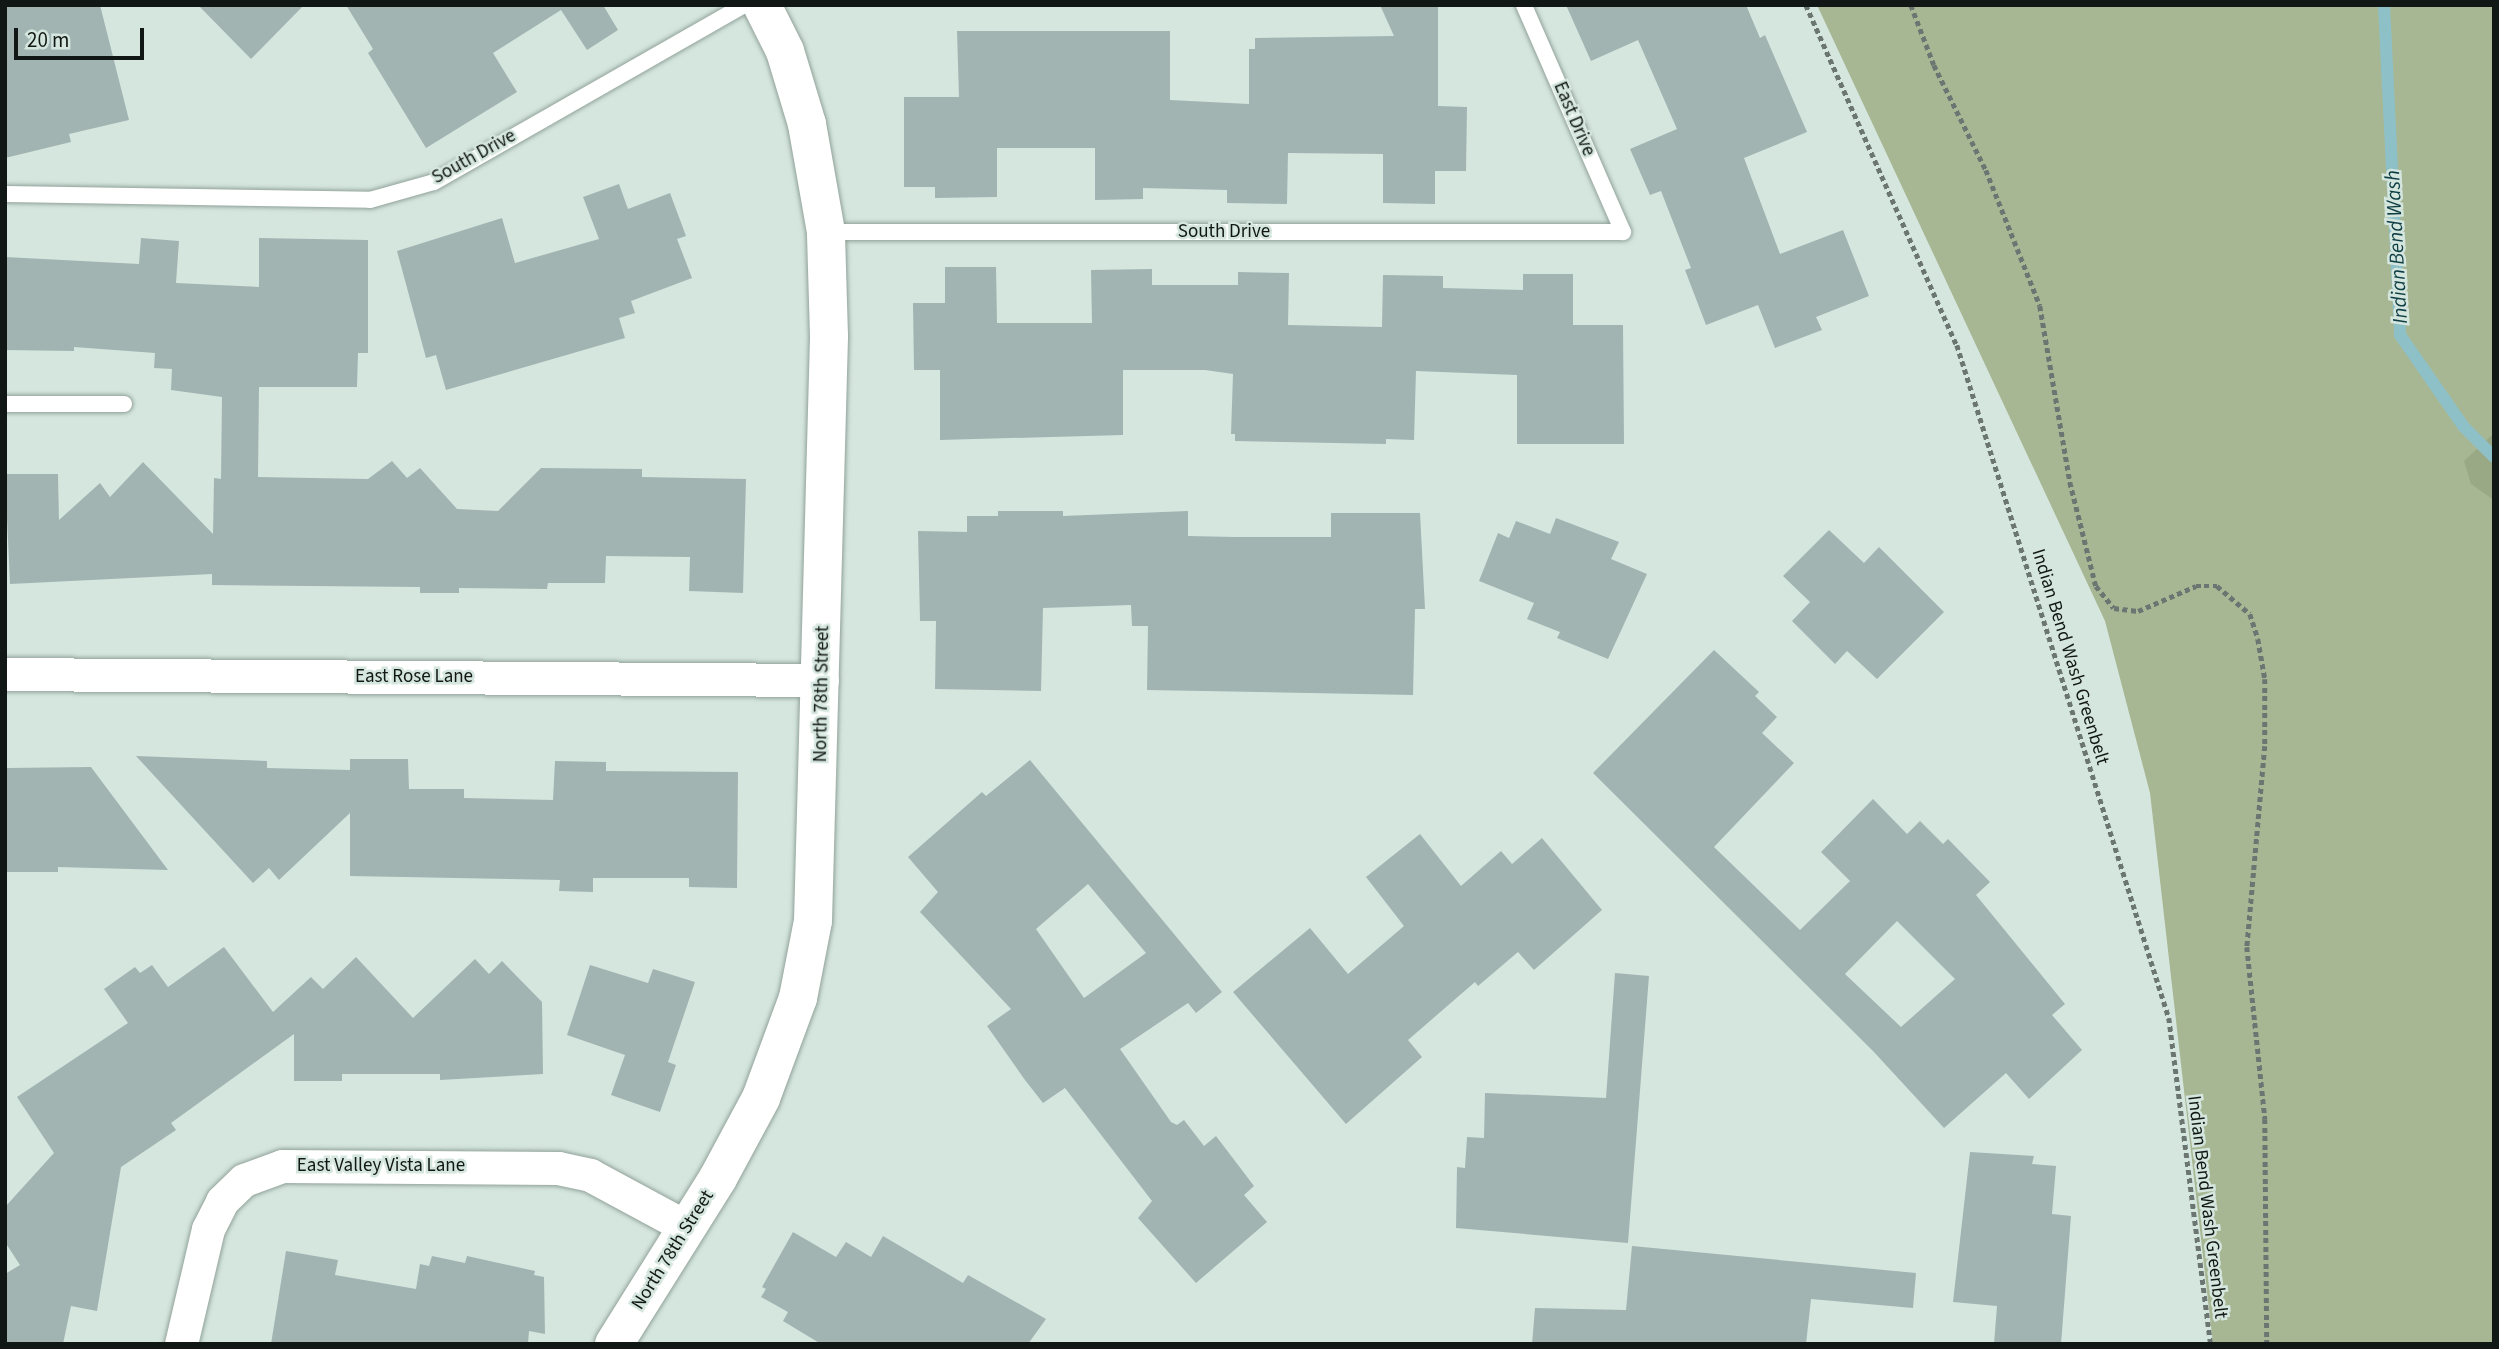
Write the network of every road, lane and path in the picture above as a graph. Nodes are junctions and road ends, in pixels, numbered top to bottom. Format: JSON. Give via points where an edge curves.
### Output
{"nodes":[{"id":1,"x":744,"y":5,"type":"edge"},
{"id":2,"x":762,"y":5,"type":"edge"},
{"id":3,"x":1524,"y":5,"type":"edge"},
{"id":4,"x":1806,"y":5,"type":"edge"},
{"id":5,"x":1911,"y":5,"type":"edge"},
{"id":6,"x":5,"y":194,"type":"edge"},
{"id":7,"x":826,"y":232,"type":"junction"},
{"id":8,"x":1623,"y":232,"type":"joint"},
{"id":9,"x":5,"y":404,"type":"edge"},
{"id":10,"x":124,"y":404,"type":"dead end"},
{"id":11,"x":5,"y":674,"type":"edge"},
{"id":12,"x":822,"y":680,"type":"junction"},
{"id":13,"x":686,"y":1227,"type":"junction"},
{"id":14,"x":181,"y":1344,"type":"edge"},
{"id":15,"x":614,"y":1344,"type":"edge"},
{"id":16,"x":2211,"y":1344,"type":"edge"},
{"id":17,"x":2267,"y":1344,"type":"edge"}],
"edges":[{"from":1,"to":6,"type":"lane","name":"South Drive","via":[[434,182],[370,200]]},
{"from":2,"to":7,"type":"street","name":"North 78th Street","via":[[785,51],[807,124]]},
{"from":3,"to":8,"type":"lane","name":"East Drive"},
{"from":4,"to":16,"type":"path","name":"Indian Bend Wash Greenbelt","via":[[1957,345],[2169,1017]]},
{"from":5,"to":17,"type":"path","via":[[2037,296],[2070,482],[2096,586],[2115,608],[2138,611],[2196,586],[2217,586],[2250,614],[2258,639],[2265,679],[2265,746],[2247,947],[2265,1119]]},
{"from":7,"to":8,"type":"lane","name":"South Drive"},
{"from":7,"to":12,"type":"street","name":"North 78th Street","via":[[830,336]]},
{"from":9,"to":10,"type":"lane"},
{"from":11,"to":12,"type":"street","name":"East Rose Lane"},
{"from":12,"to":13,"type":"street","name":"North 78th Street","via":[[813,921],[798,998],[761,1098]]},
{"from":13,"to":14,"type":"street","name":"East Valley Vista Lane","via":[[590,1175],[558,1168],[282,1166],[244,1180],[222,1200],[208,1229]]},
{"from":13,"to":15,"type":"street","name":"North 78th Street"}]}
